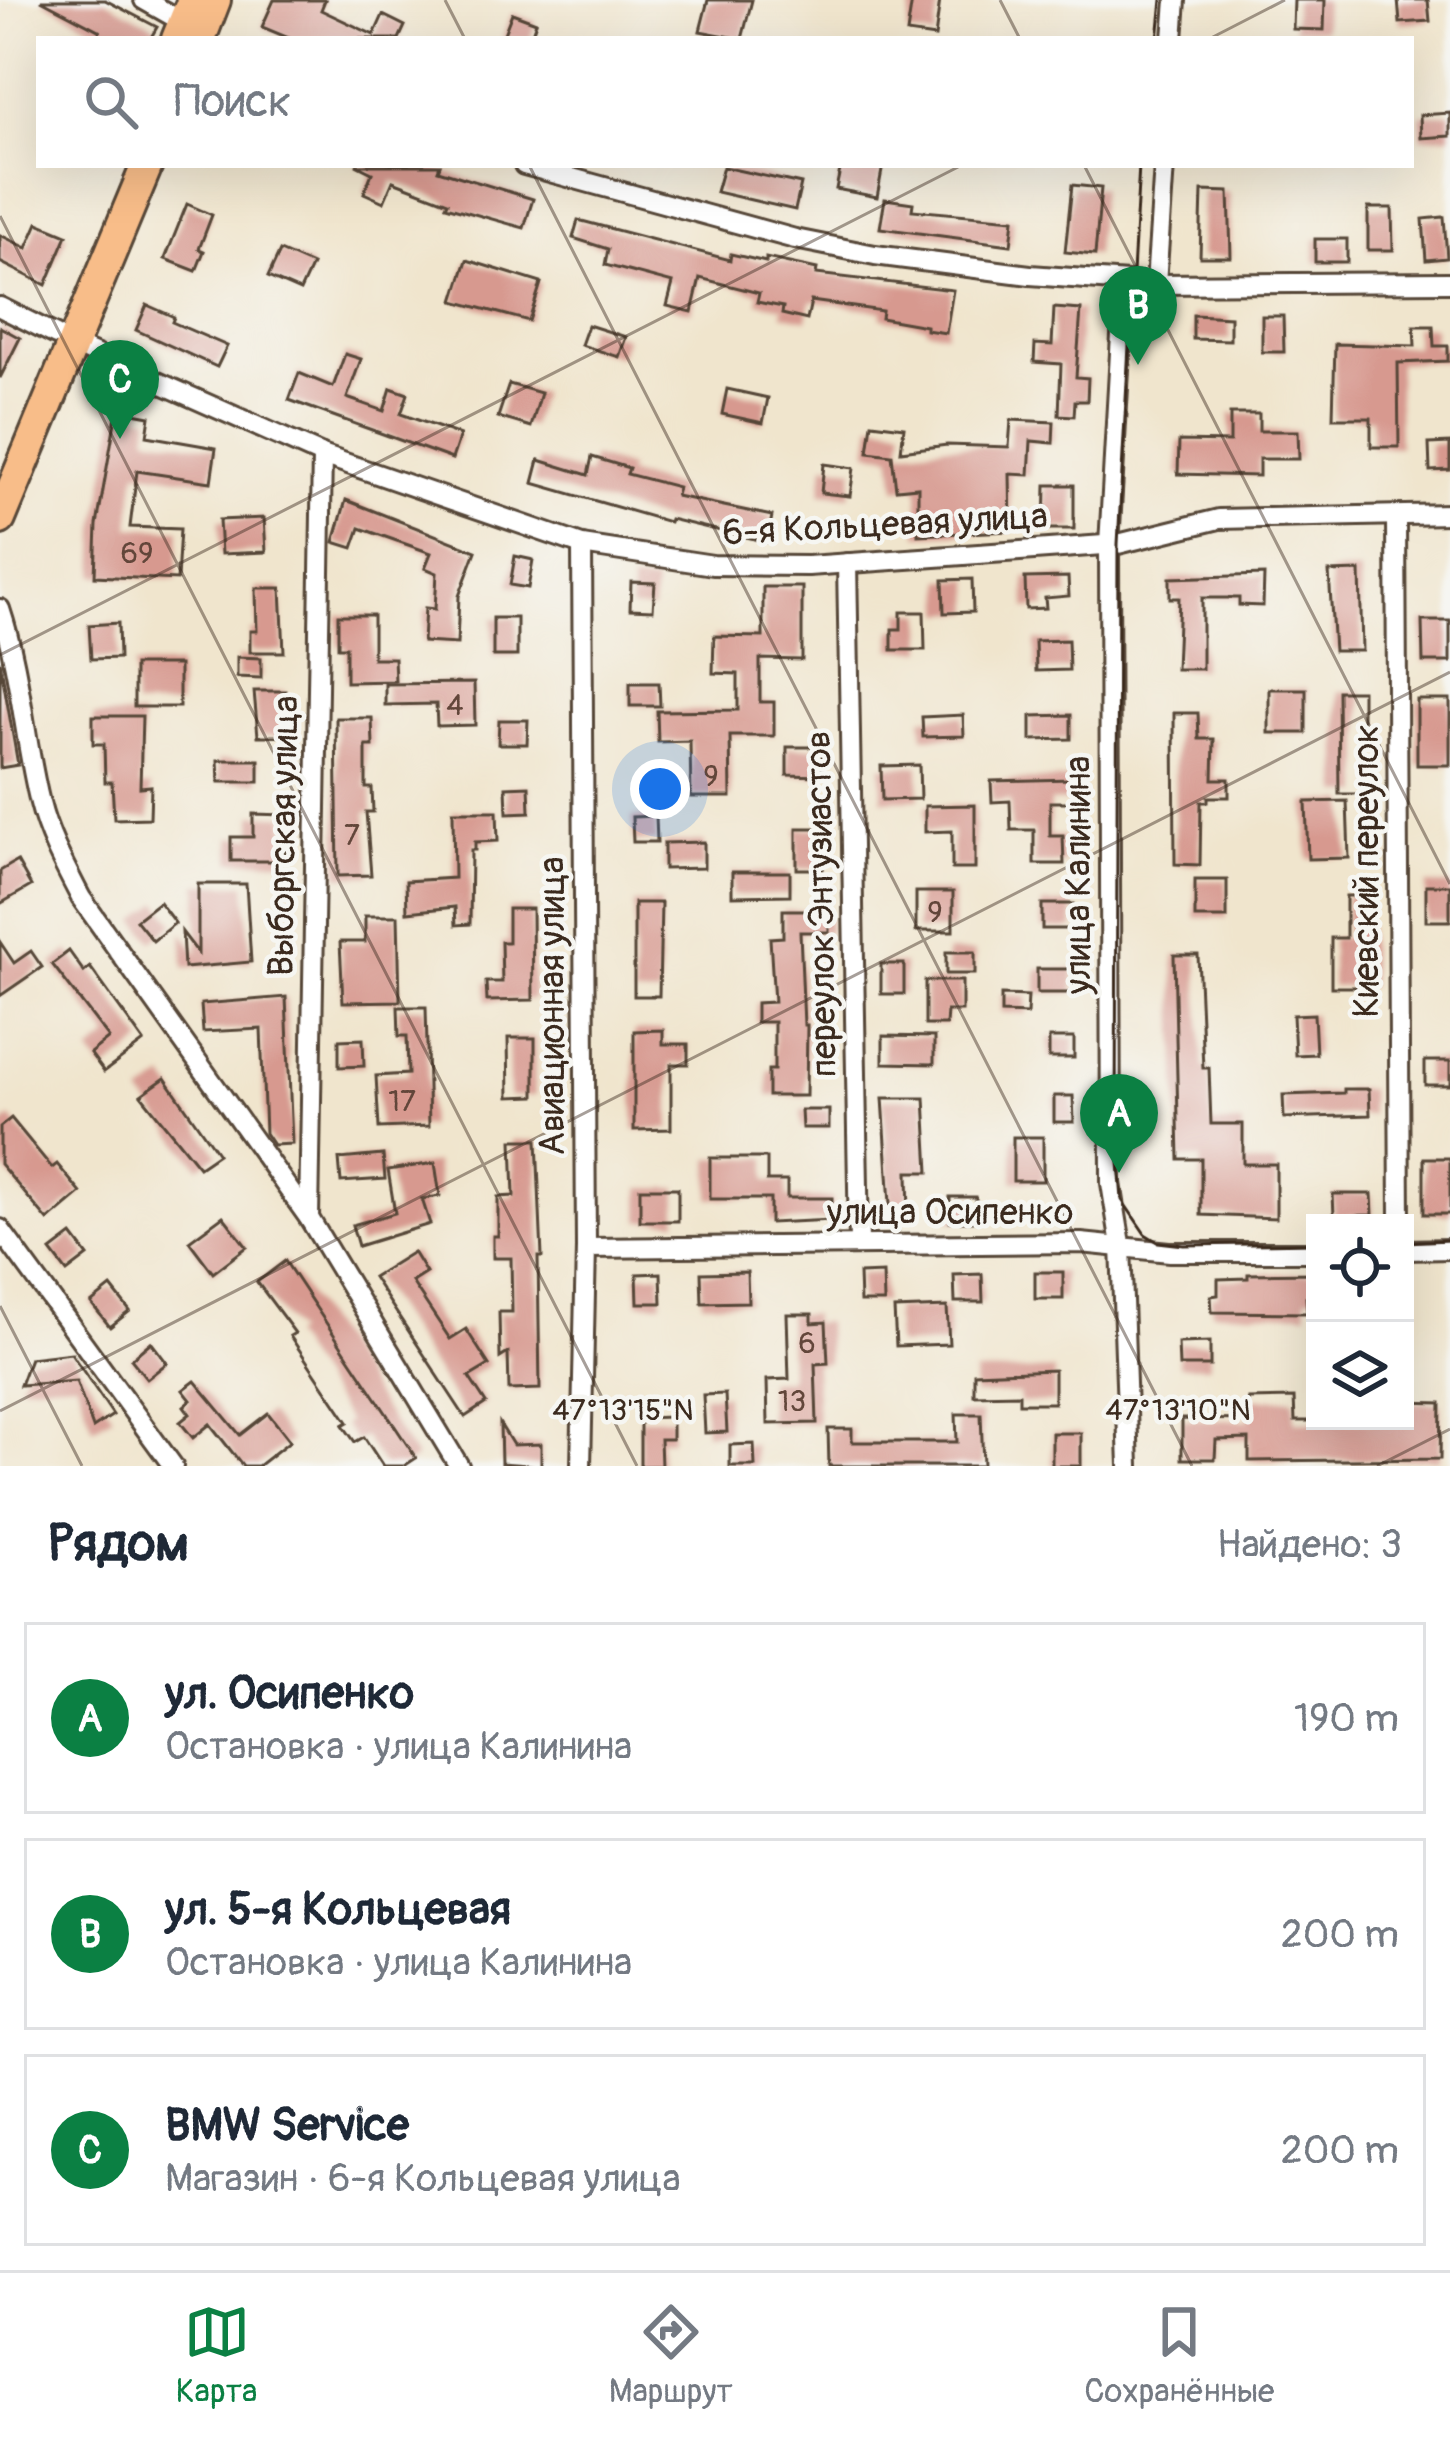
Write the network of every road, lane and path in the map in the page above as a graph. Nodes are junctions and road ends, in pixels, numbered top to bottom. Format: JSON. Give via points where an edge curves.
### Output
{"nodes":[{"id":1,"x":144,"y":0,"type":"edge"},
{"id":2,"x":215,"y":0,"type":"edge"},
{"id":3,"x":1176,"y":0,"type":"edge"},
{"id":4,"x":195,"y":29,"type":"edge"},
{"id":5,"x":1173,"y":36,"type":"edge"},
{"id":6,"x":124,"y":168,"type":"edge"},
{"id":7,"x":146,"y":168,"type":"edge"},
{"id":8,"x":535,"y":168,"type":"edge"},
{"id":9,"x":1164,"y":168,"type":"edge"},
{"id":10,"x":1450,"y":282,"type":"edge"},
{"id":11,"x":1124,"y":283,"type":"junction"},
{"id":12,"x":1156,"y":284,"type":"junction"},
{"id":13,"x":0,"y":308,"type":"edge"},
{"id":14,"x":64,"y":340,"type":"junction"},
{"id":15,"x":322,"y":455,"type":"junction"},
{"id":16,"x":0,"y":472,"type":"edge"},
{"id":17,"x":1450,"y":514,"type":"edge"},
{"id":18,"x":1396,"y":518,"type":"junction"},
{"id":19,"x":0,"y":519,"type":"edge"},
{"id":20,"x":582,"y":545,"type":"junction"},
{"id":21,"x":1108,"y":545,"type":"junction"},
{"id":22,"x":847,"y":563,"type":"junction"},
{"id":23,"x":0,"y":609,"type":"edge"},
{"id":24,"x":1400,"y":1214,"type":"edge"},
{"id":25,"x":308,"y":1218,"type":"junction"},
{"id":26,"x":0,"y":1229,"type":"edge"},
{"id":27,"x":859,"y":1244,"type":"junction"},
{"id":28,"x":1121,"y":1245,"type":"junction"},
{"id":29,"x":586,"y":1248,"type":"junction"},
{"id":30,"x":1450,"y":1249,"type":"edge"},
{"id":31,"x":1414,"y":1250,"type":"edge"},
{"id":32,"x":1306,"y":1252,"type":"edge"},
{"id":33,"x":173,"y":1466,"type":"edge"},
{"id":34,"x":459,"y":1466,"type":"edge"},
{"id":35,"x":581,"y":1466,"type":"edge"},
{"id":36,"x":1130,"y":1466,"type":"edge"}],
"edges":[{"from":1,"to":4,"type":"street"},
{"from":2,"to":4,"type":"main road"},
{"from":3,"to":5,"type":"street"},
{"from":6,"to":14,"type":"main road"},
{"from":7,"to":14,"type":"main road"},
{"from":8,"to":11,"type":"street","via":[[875,255]]},
{"from":9,"to":12,"type":"street"},
{"from":10,"to":12,"type":"street"},
{"from":11,"to":12,"type":"street"},
{"from":11,"to":21,"type":"street","name":"улица Калинина"},
{"from":13,"to":14,"type":"street","name":"6-я Кольцевая улица"},
{"from":14,"to":15,"type":"street","name":"6-я Кольцевая улица"},
{"from":14,"to":16,"type":"main road"},
{"from":14,"to":19,"type":"main road"},
{"from":15,"to":20,"type":"street","name":"6-я Кольцевая улица"},
{"from":15,"to":25,"type":"street","name":"Выборгская улица"},
{"from":17,"to":18,"type":"street","name":"6-я Кольцевая улица"},
{"from":18,"to":21,"type":"street","name":"6-я Кольцевая улица","via":[[1219,519]]},
{"from":18,"to":24,"type":"street","name":"Киевский переулок"},
{"from":20,"to":22,"type":"street","name":"6-я Кольцевая улица","via":[[713,565]]},
{"from":20,"to":29,"type":"street","name":"Авиационная улица"},
{"from":21,"to":22,"type":"street","name":"6-я Кольцевая улица"},
{"from":21,"to":28,"type":"street","name":"улица Калинина","via":[[1111,1184]]},
{"from":22,"to":27,"type":"street","name":"переулок Энтузиастов"},
{"from":23,"to":25,"type":"street","via":[[57,853]]},
{"from":25,"to":34,"type":"street"},
{"from":26,"to":33,"type":"street"},
{"from":27,"to":28,"type":"street","name":"улица Осипенко"},
{"from":27,"to":29,"type":"street","name":"улица Осипенко"},
{"from":28,"to":32,"type":"street","name":"улица Осипенко"},
{"from":28,"to":36,"type":"street","name":"улица Калинина"},
{"from":29,"to":35,"type":"street","name":"Авиационная улица"},
{"from":30,"to":31,"type":"street"}]}
